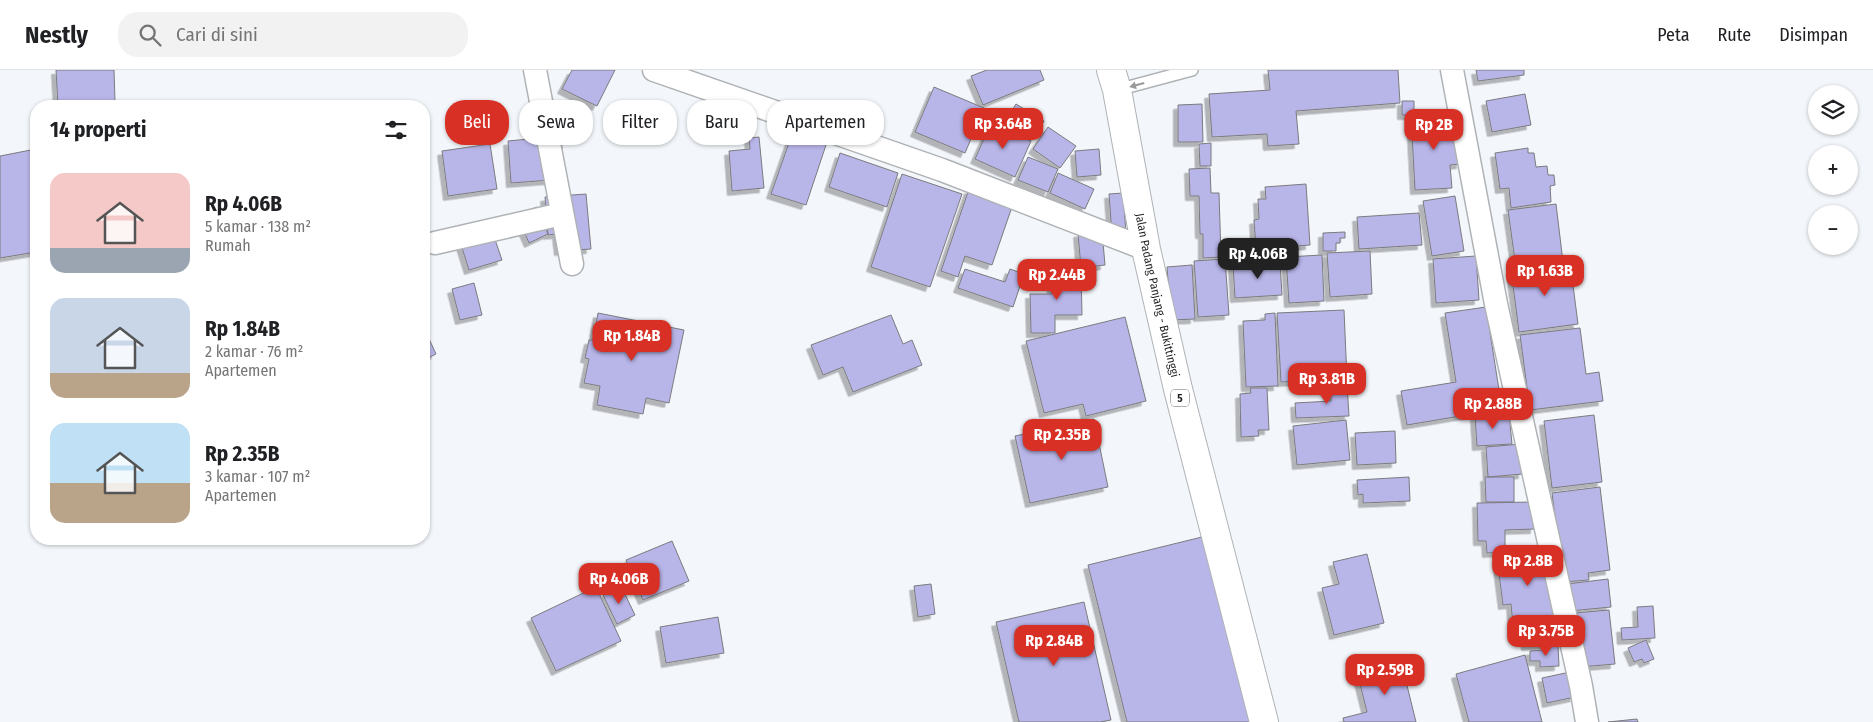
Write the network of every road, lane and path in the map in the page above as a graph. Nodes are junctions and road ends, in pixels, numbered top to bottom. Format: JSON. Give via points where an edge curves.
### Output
{"nodes":[{"id":1,"x":535,"y":70,"type":"edge"},
{"id":2,"x":654,"y":70,"type":"edge"},
{"id":3,"x":1192,"y":70,"type":"edge"},
{"id":4,"x":1452,"y":70,"type":"edge"},
{"id":5,"x":1114,"y":80,"type":"edge"},
{"id":6,"x":562,"y":214,"type":"junction"},
{"id":7,"x":435,"y":242,"type":"dead end"},
{"id":8,"x":1146,"y":249,"type":"junction"},
{"id":9,"x":572,"y":264,"type":"dead end"},
{"id":10,"x":1264,"y":722,"type":"edge"},
{"id":11,"x":1587,"y":722,"type":"edge"}],
"edges":[{"from":1,"to":6,"type":"street"},
{"from":2,"to":8,"type":"street","via":[[942,170]]},
{"from":3,"to":5,"type":"lane","one_way":true},
{"from":4,"to":11,"type":"street","via":[[1496,304]]},
{"from":5,"to":8,"type":"highway","name":"Jalan Padang Panjang - Bukittinggi","number":"5"},
{"from":6,"to":7,"type":"street"},
{"from":6,"to":9,"type":"street"},
{"from":8,"to":10,"type":"highway","name":"Jalan Padang Panjang - Bukittinggi","number":"5","via":[[1178,389]]}]}
